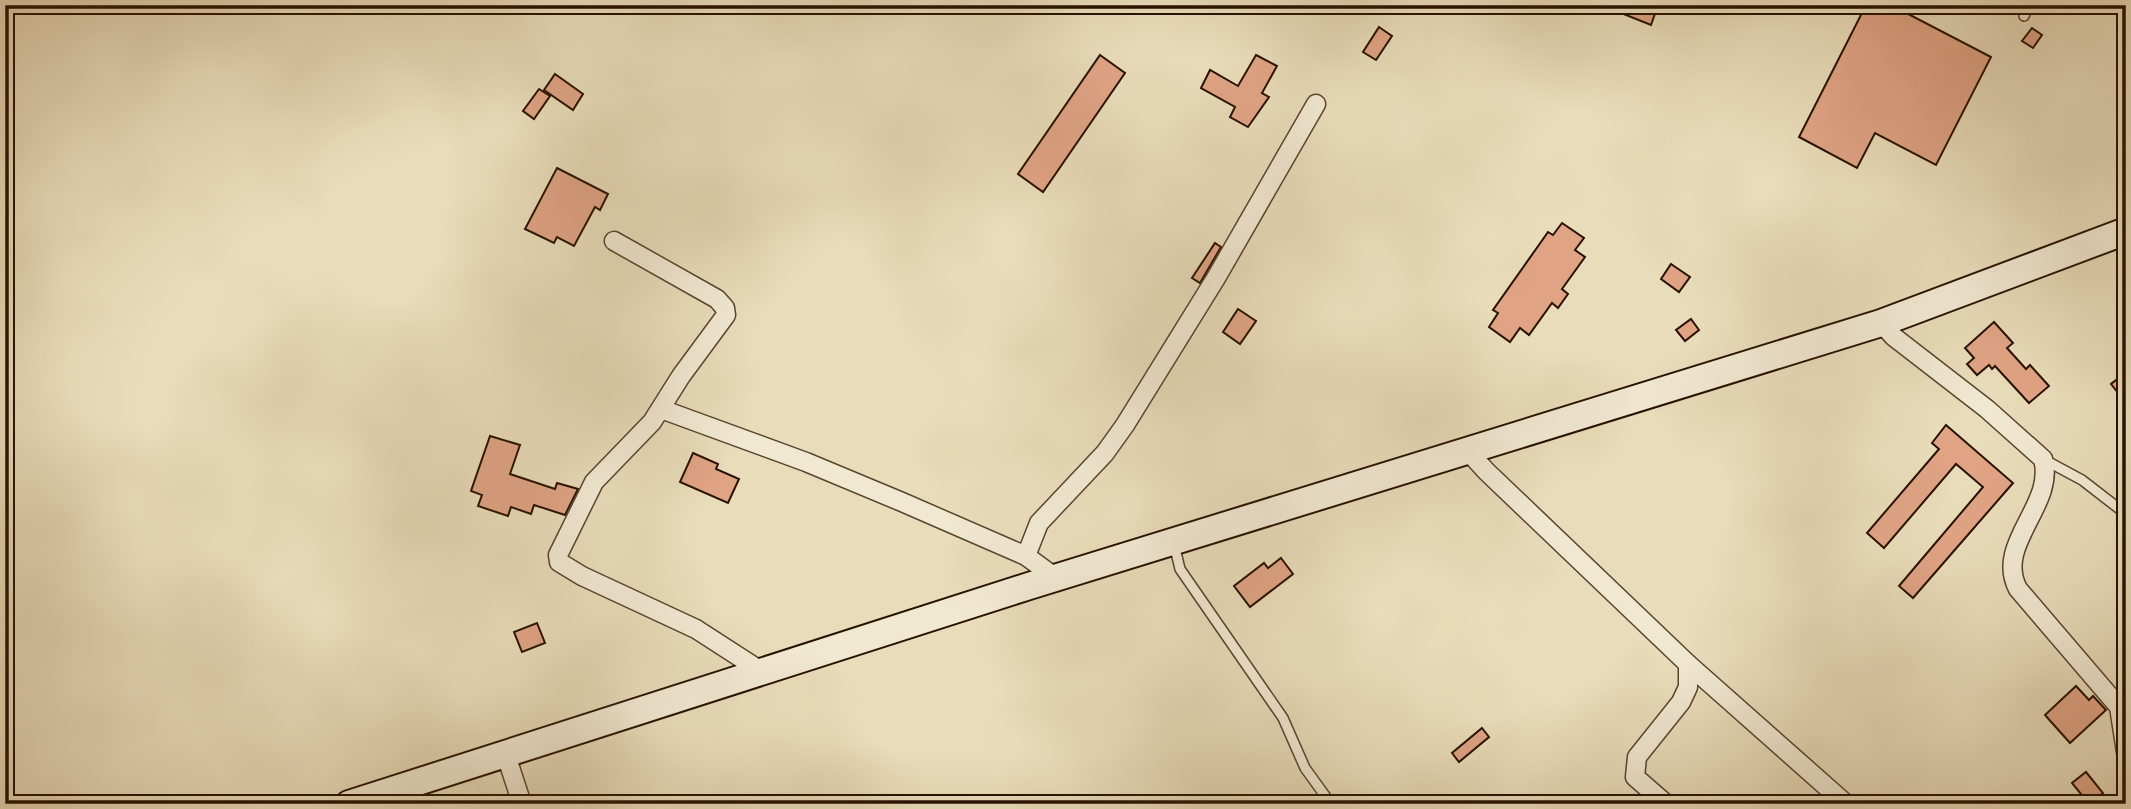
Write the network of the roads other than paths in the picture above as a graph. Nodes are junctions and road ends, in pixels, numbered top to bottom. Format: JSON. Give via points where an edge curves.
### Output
{"nodes":[{"id":1,"x":2029,"y":5,"type":"edge"},
{"id":2,"x":2024,"y":16,"type":"dead end"},
{"id":3,"x":1316,"y":104,"type":"dead end"},
{"id":4,"x":2126,"y":231,"type":"edge"},
{"id":5,"x":614,"y":241,"type":"dead end"},
{"id":6,"x":1881,"y":323,"type":"junction"},
{"id":7,"x":661,"y":409,"type":"junction"},
{"id":8,"x":1467,"y":450,"type":"junction"},
{"id":9,"x":2043,"y":459,"type":"junction"},
{"id":10,"x":2126,"y":514,"type":"edge"},
{"id":11,"x":1173,"y":542,"type":"junction"},
{"id":12,"x":1026,"y":556,"type":"junction"},
{"id":13,"x":1056,"y":578,"type":"junction"},
{"id":14,"x":1688,"y":664,"type":"junction"},
{"id":15,"x":761,"y":671,"type":"junction"},
{"id":16,"x":2126,"y":751,"type":"edge"},
{"id":17,"x":505,"y":752,"type":"junction"},
{"id":18,"x":349,"y":804,"type":"edge"},
{"id":19,"x":522,"y":804,"type":"edge"},
{"id":20,"x":1331,"y":804,"type":"edge"},
{"id":21,"x":1667,"y":804,"type":"edge"},
{"id":22,"x":1846,"y":804,"type":"edge"}],
"edges":[{"from":1,"to":2,"type":"lane"},
{"from":3,"to":12,"type":"street","via":[[1125,425],[1039,523]]},
{"from":4,"to":6,"type":"street"},
{"from":5,"to":7,"type":"street","via":[[717,299],[725,309],[726,315]]},
{"from":6,"to":8,"type":"street"},
{"from":6,"to":9,"type":"street"},
{"from":7,"to":12,"type":"street","via":[[806,462]]},
{"from":7,"to":15,"type":"street","via":[[594,482],[558,555],[559,562],[696,629]]},
{"from":8,"to":11,"type":"street"},
{"from":8,"to":14,"type":"street"},
{"from":9,"to":10,"type":"lane","via":[[2082,480]]},
{"from":9,"to":16,"type":"street","via":[[2046,479],[2011,558],[2012,578],[2119,707]]},
{"from":11,"to":13,"type":"street"},
{"from":11,"to":20,"type":"lane","via":[[1180,569],[1283,718],[1305,768]]},
{"from":12,"to":13,"type":"street"},
{"from":13,"to":15,"type":"street"},
{"from":14,"to":21,"type":"street","via":[[1688,687],[1681,702],[1637,757],[1635,778]]},
{"from":14,"to":22,"type":"street"},
{"from":15,"to":17,"type":"street"},
{"from":17,"to":18,"type":"street"},
{"from":17,"to":19,"type":"street"}]}
